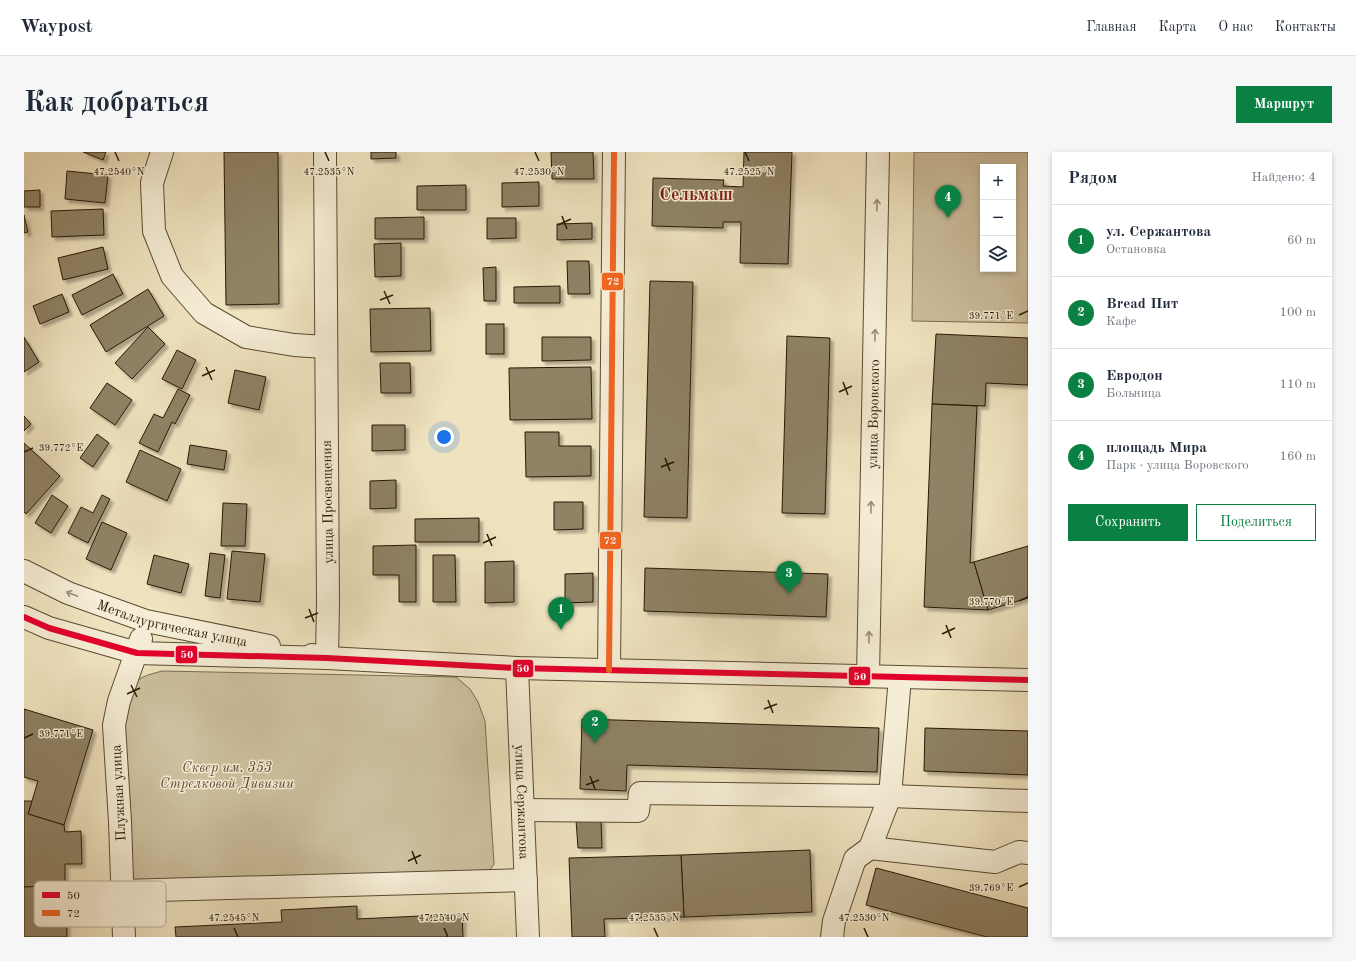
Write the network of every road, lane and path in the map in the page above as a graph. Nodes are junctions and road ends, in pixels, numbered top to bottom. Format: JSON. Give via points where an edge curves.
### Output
{"nodes":[{"id":1,"x":162,"y":152,"type":"edge"},
{"id":2,"x":325,"y":152,"type":"edge"},
{"id":3,"x":614,"y":152,"type":"edge"},
{"id":4,"x":878,"y":152,"type":"edge"},
{"id":5,"x":325,"y":347,"type":"junction"},
{"id":6,"x":24,"y":571,"type":"edge"},
{"id":7,"x":24,"y":616,"type":"edge"},
{"id":8,"x":146,"y":621,"type":"junction"},
{"id":9,"x":137,"y":653,"type":"junction"},
{"id":10,"x":327,"y":658,"type":"junction"},
{"id":11,"x":517,"y":668,"type":"junction"},
{"id":12,"x":609,"y":670,"type":"junction"},
{"id":13,"x":868,"y":676,"type":"junction"},
{"id":14,"x":900,"y":677,"type":"junction"},
{"id":15,"x":1028,"y":680,"type":"edge"},
{"id":16,"x":890,"y":796,"type":"junction"},
{"id":17,"x":1028,"y":801,"type":"edge"},
{"id":18,"x":523,"y":810,"type":"junction"},
{"id":19,"x":870,"y":848,"type":"junction"},
{"id":20,"x":1028,"y":853,"type":"edge"},
{"id":21,"x":526,"y":880,"type":"junction"},
{"id":22,"x":122,"y":881,"type":"edge"},
{"id":23,"x":166,"y":890,"type":"edge"},
{"id":24,"x":124,"y":927,"type":"edge"},
{"id":25,"x":124,"y":937,"type":"edge"},
{"id":26,"x":528,"y":937,"type":"edge"},
{"id":27,"x":832,"y":937,"type":"edge"}],
"edges":[{"from":1,"to":5,"type":"street","via":[[152,183],[154,231],[172,276],[204,313],[246,337]]},
{"from":2,"to":5,"type":"street","name":"улица Просвещения"},
{"from":3,"to":12,"type":"street"},
{"from":13,"to":4,"type":"street","name":"улица Воровского","one_way":true},
{"from":5,"to":10,"type":"street","name":"улица Просвещения"},
{"from":8,"to":6,"type":"street","name":"Металлургическая улица","one_way":true,"via":[[68,593]]},
{"from":7,"to":9,"type":"street","name":"Металлургическая улица","via":[[48,628]]},
{"from":8,"to":9,"type":"street","name":"Плужная улица"},
{"from":8,"to":10,"type":"street","name":"Металлургическая улица"},
{"from":9,"to":10,"type":"street","name":"Металлургическая улица"},
{"from":9,"to":22,"type":"street","name":"Плужная улица","via":[[119,701],[114,725]]},
{"from":10,"to":11,"type":"street","name":"Металлургическая улица"},
{"from":11,"to":12,"type":"street","name":"Металлургическая улица"},
{"from":11,"to":18,"type":"street","name":"улица Сержантова"},
{"from":12,"to":13,"type":"street","name":"Металлургическая улица"},
{"from":13,"to":14,"type":"street","name":"Металлургическая улица"},
{"from":14,"to":15,"type":"street","name":"Металлургическая улица"},
{"from":14,"to":16,"type":"street"},
{"from":16,"to":17,"type":"street"},
{"from":16,"to":18,"type":"street","via":[[640,793],[638,811]]},
{"from":16,"to":19,"type":"street"},
{"from":18,"to":21,"type":"street","name":"улица Сержантова"},
{"from":19,"to":20,"type":"street","via":[[995,862],[1019,852]]},
{"from":19,"to":27,"type":"street","via":[[855,859],[834,921]]},
{"from":21,"to":23,"type":"street"},
{"from":21,"to":26,"type":"street","name":"улица Сержантова"},
{"from":24,"to":25,"type":"street","name":"Плужная улица"}]}
